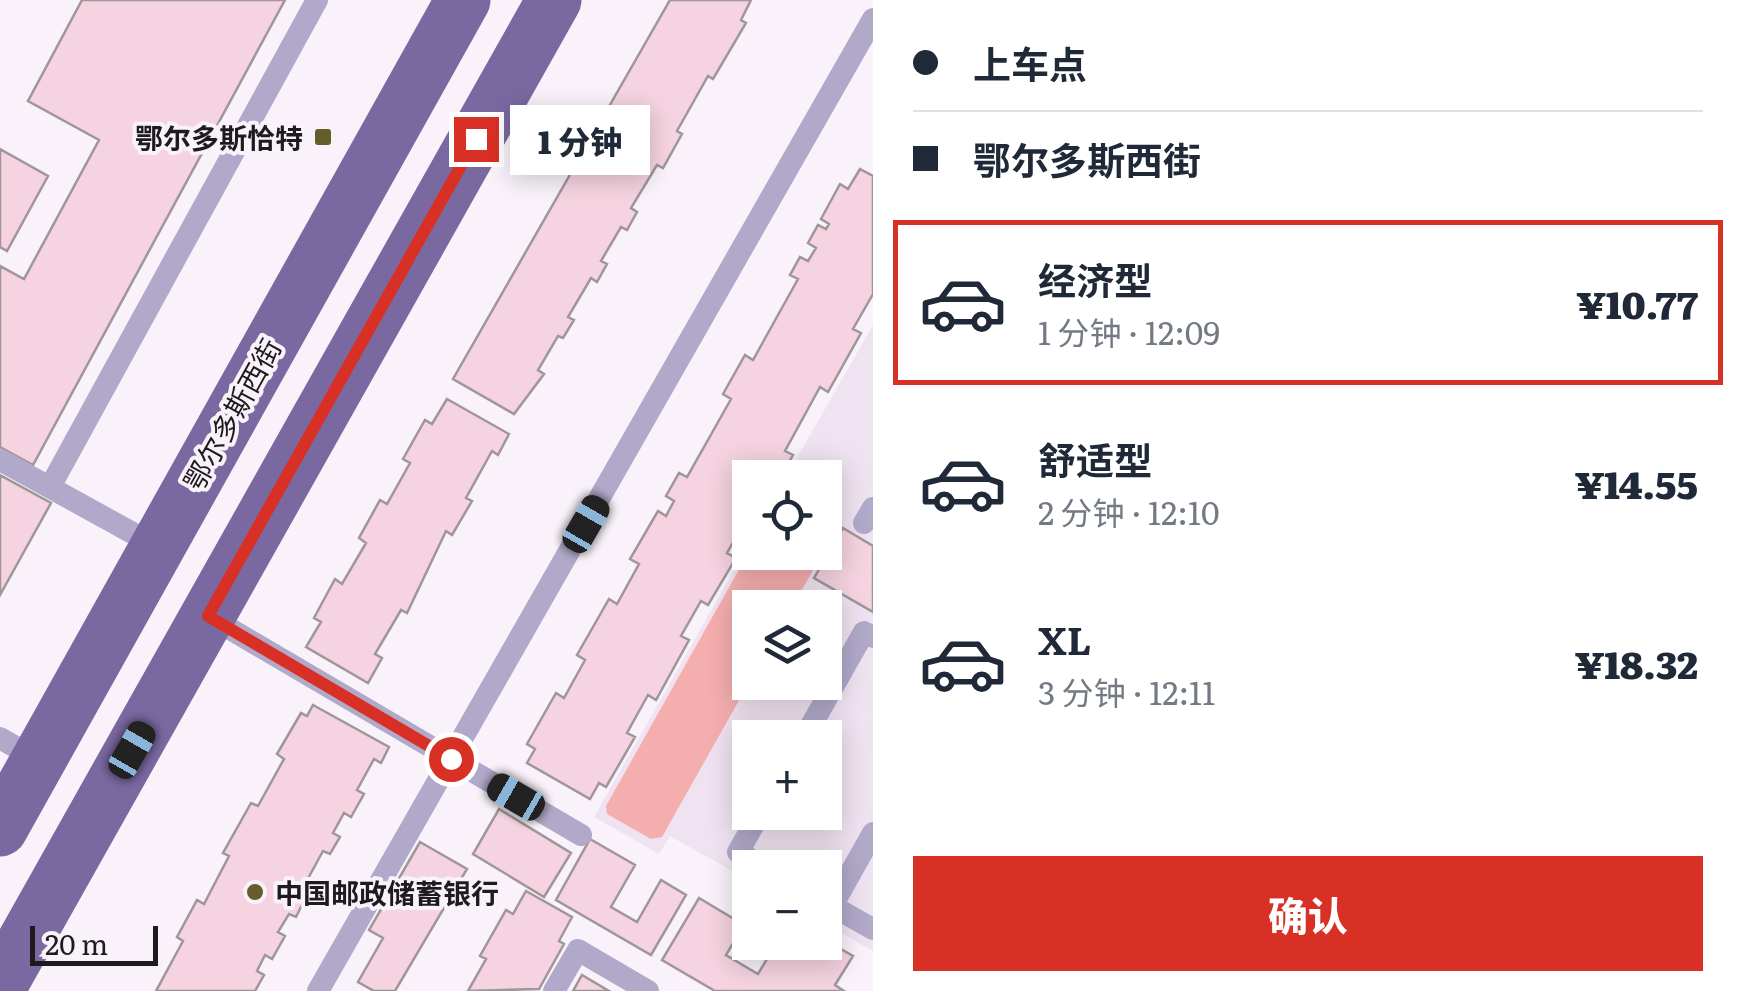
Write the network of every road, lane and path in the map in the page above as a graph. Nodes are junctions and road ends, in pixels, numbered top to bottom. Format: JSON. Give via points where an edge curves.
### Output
{"nodes":[{"id":1,"x":317,"y":0,"type":"edge"},
{"id":2,"x":463,"y":0,"type":"edge"},
{"id":3,"x":554,"y":0,"type":"edge"},
{"id":4,"x":873,"y":19,"type":"edge"},
{"id":5,"x":0,"y":460,"type":"edge"},
{"id":6,"x":50,"y":488,"type":"junction"},
{"id":7,"x":158,"y":546,"type":"junction"},
{"id":8,"x":208,"y":616,"type":"junction"},
{"id":9,"x":873,"y":637,"type":"edge"},
{"id":10,"x":814,"y":720,"type":"edge"},
{"id":11,"x":19,"y":749,"type":"edge"},
{"id":12,"x":451,"y":759,"type":"junction"},
{"id":13,"x":0,"y":829,"type":"edge"},
{"id":14,"x":873,"y":833,"type":"edge"},
{"id":15,"x":582,"y":835,"type":"dead end"},
{"id":16,"x":842,"y":882,"type":"edge"},
{"id":17,"x":842,"y":912,"type":"edge"},
{"id":18,"x":873,"y":929,"type":"edge"},
{"id":19,"x":0,"y":986,"type":"edge"},
{"id":20,"x":318,"y":991,"type":"edge"},
{"id":21,"x":554,"y":991,"type":"edge"},
{"id":22,"x":648,"y":991,"type":"edge"}],
"edges":[{"from":1,"to":6,"type":"lane"},
{"from":2,"to":7,"type":"main road","name":"鄂尔多斯西街"},
{"from":3,"to":8,"type":"main road"},
{"from":4,"to":12,"type":"lane"},
{"from":5,"to":6,"type":"lane"},
{"from":6,"to":7,"type":"lane"},
{"from":7,"to":11,"type":"main road","name":"鄂尔多斯西街"},
{"from":8,"to":12,"type":"lane"},
{"from":8,"to":19,"type":"main road"},
{"from":9,"to":10,"type":"lane","via":[[864,632]]},
{"from":11,"to":13,"type":"main road","name":"鄂尔多斯西街"},
{"from":12,"to":15,"type":"lane"},
{"from":12,"to":20,"type":"lane"},
{"from":14,"to":16,"type":"lane"},
{"from":17,"to":18,"type":"lane"},
{"from":21,"to":22,"type":"lane","via":[[578,950]]}]}
